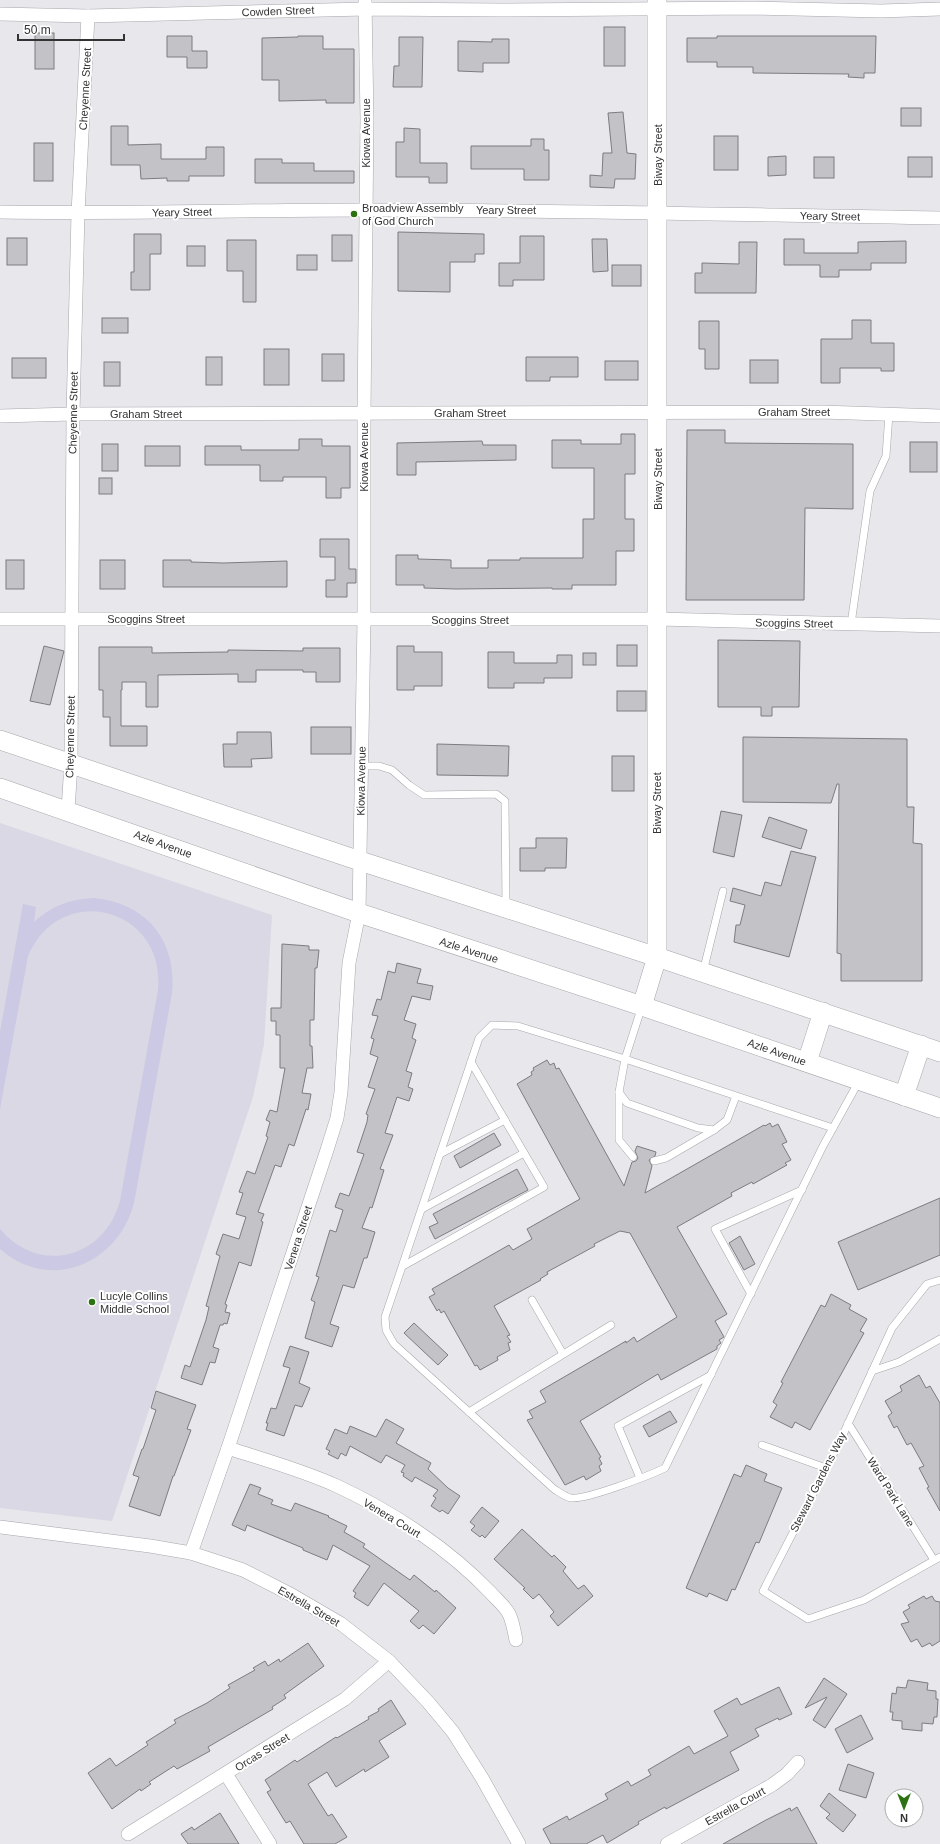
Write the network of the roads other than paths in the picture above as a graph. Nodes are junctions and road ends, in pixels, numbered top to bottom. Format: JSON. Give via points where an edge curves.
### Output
{"nodes":[{"id":1,"x":365,"y":4,"type":"edge"},
{"id":2,"x":657,"y":4,"type":"edge"},
{"id":3,"x":940,"y":9,"type":"edge"},
{"id":4,"x":0,"y":14,"type":"edge"},
{"id":5,"x":88,"y":16,"type":"junction"},
{"id":6,"x":365,"y":210,"type":"junction"},
{"id":7,"x":0,"y":212,"type":"edge"},
{"id":8,"x":78,"y":213,"type":"junction"},
{"id":9,"x":658,"y":213,"type":"junction"},
{"id":10,"x":940,"y":218,"type":"edge"},
{"id":11,"x":658,"y":413,"type":"junction"},
{"id":12,"x":73,"y":414,"type":"junction"},
{"id":13,"x":364,"y":414,"type":"junction"},
{"id":14,"x":889,"y":414,"type":"junction"},
{"id":15,"x":0,"y":416,"type":"edge"},
{"id":16,"x":940,"y":416,"type":"edge"},
{"id":17,"x":0,"y":619,"type":"edge"},
{"id":18,"x":72,"y":619,"type":"junction"},
{"id":19,"x":658,"y":619,"type":"junction"},
{"id":20,"x":364,"y":620,"type":"junction"},
{"id":21,"x":851,"y":624,"type":"junction"},
{"id":22,"x":940,"y":626,"type":"edge"},
{"id":23,"x":0,"y":740,"type":"edge"},
{"id":24,"x":71,"y":764,"type":"junction"},
{"id":25,"x":361,"y":766,"type":"junction"},
{"id":26,"x":0,"y":788,"type":"edge"},
{"id":27,"x":68,"y":810,"type":"junction"},
{"id":28,"x":360,"y":862,"type":"junction"},
{"id":29,"x":723,"y":892,"type":"dead end"},
{"id":30,"x":506,"y":909,"type":"junction"},
{"id":31,"x":359,"y":914,"type":"junction"},
{"id":32,"x":657,"y":957,"type":"junction"},
{"id":33,"x":702,"y":972,"type":"junction"},
{"id":34,"x":642,"y":1006,"type":"junction"},
{"id":35,"x":823,"y":1012,"type":"junction"},
{"id":36,"x":920,"y":1046,"type":"junction"},
{"id":37,"x":940,"y":1052,"type":"edge"},
{"id":38,"x":624,"y":1059,"type":"junction"},
{"id":39,"x":471,"y":1062,"type":"junction"},
{"id":40,"x":807,"y":1062,"type":"junction"},
{"id":41,"x":859,"y":1081,"type":"junction"},
{"id":42,"x":619,"y":1092,"type":"junction"},
{"id":43,"x":736,"y":1096,"type":"junction"},
{"id":44,"x":904,"y":1096,"type":"junction"},
{"id":45,"x":940,"y":1108,"type":"edge"},
{"id":46,"x":505,"y":1120,"type":"junction"},
{"id":47,"x":833,"y":1128,"type":"junction"},
{"id":48,"x":714,"y":1130,"type":"junction"},
{"id":49,"x":524,"y":1153,"type":"junction"},
{"id":50,"x":440,"y":1154,"type":"junction"},
{"id":51,"x":633,"y":1157,"type":"dead end"},
{"id":52,"x":654,"y":1161,"type":"dead end"},
{"id":53,"x":802,"y":1190,"type":"junction"},
{"id":54,"x":422,"y":1209,"type":"junction"},
{"id":55,"x":402,"y":1266,"type":"junction"},
{"id":56,"x":940,"y":1280,"type":"edge"},
{"id":57,"x":751,"y":1294,"type":"junction"},
{"id":58,"x":532,"y":1300,"type":"dead end"},
{"id":59,"x":611,"y":1325,"type":"dead end"},
{"id":60,"x":940,"y":1339,"type":"edge"},
{"id":61,"x":563,"y":1354,"type":"junction"},
{"id":62,"x":872,"y":1371,"type":"junction"},
{"id":63,"x":712,"y":1375,"type":"junction"},
{"id":64,"x":468,"y":1412,"type":"junction"},
{"id":65,"x":848,"y":1423,"type":"junction"},
{"id":66,"x":762,"y":1445,"type":"dead end"},
{"id":67,"x":228,"y":1448,"type":"junction"},
{"id":68,"x":826,"y":1468,"type":"junction"},
{"id":69,"x":640,"y":1478,"type":"junction"},
{"id":70,"x":0,"y":1527,"type":"edge"},
{"id":71,"x":191,"y":1553,"type":"junction"},
{"id":72,"x":937,"y":1559,"type":"edge"},
{"id":73,"x":516,"y":1640,"type":"dead end"},
{"id":74,"x":389,"y":1662,"type":"junction"},
{"id":75,"x":798,"y":1762,"type":"dead end"},
{"id":76,"x":226,"y":1774,"type":"junction"},
{"id":77,"x":128,"y":1834,"type":"dead end"},
{"id":78,"x":270,"y":1844,"type":"edge"},
{"id":79,"x":519,"y":1844,"type":"edge"},
{"id":80,"x":667,"y":1844,"type":"edge"}],
"edges":[{"from":1,"to":2,"type":"street","name":"Cowden Street","via":[[501,10]]},
{"from":1,"to":5,"type":"street","name":"Cowden Street"},
{"from":1,"to":6,"type":"street","name":"Kiowa Avenue"},
{"from":2,"to":3,"type":"street","name":"Cowden Street","via":[[881,11]]},
{"from":2,"to":9,"type":"main road","name":"Biway Street"},
{"from":4,"to":5,"type":"street","name":"Cowden Street"},
{"from":5,"to":8,"type":"street","name":"Cheyenne Street"},
{"from":6,"to":8,"type":"street","name":"Yeary Street"},
{"from":6,"to":9,"type":"street","name":"Yeary Street"},
{"from":6,"to":13,"type":"street","name":"Kiowa Avenue"},
{"from":7,"to":8,"type":"street","name":"Yeary Street"},
{"from":8,"to":12,"type":"street","name":"Cheyenne Street"},
{"from":9,"to":10,"type":"street","name":"Yeary Street"},
{"from":9,"to":11,"type":"main road","name":"Biway Street"},
{"from":11,"to":13,"type":"street","name":"Graham Street"},
{"from":11,"to":14,"type":"street","name":"Graham Street"},
{"from":11,"to":19,"type":"main road","name":"Biway Street"},
{"from":12,"to":13,"type":"street","name":"Graham Street"},
{"from":12,"to":15,"type":"street","name":"Graham Street"},
{"from":12,"to":18,"type":"street","name":"Cheyenne Street"},
{"from":13,"to":20,"type":"street","name":"Kiowa Avenue"},
{"from":14,"to":16,"type":"street","name":"Graham Street"},
{"from":14,"to":21,"type":"lane","via":[[886,456],[870,491]]},
{"from":17,"to":18,"type":"street","name":"Scoggins Street"},
{"from":18,"to":20,"type":"street","name":"Scoggins Street"},
{"from":18,"to":24,"type":"street","name":"Cheyenne Street"},
{"from":19,"to":20,"type":"street","name":"Scoggins Street"},
{"from":19,"to":21,"type":"street","name":"Scoggins Street"},
{"from":19,"to":32,"type":"main road","name":"Biway Street"},
{"from":20,"to":25,"type":"street","name":"Kiowa Avenue"},
{"from":21,"to":22,"type":"street","name":"Scoggins Street"},
{"from":23,"to":24,"type":"main road"},
{"from":24,"to":27,"type":"street","name":"Cheyenne Street"},
{"from":24,"to":28,"type":"main road"},
{"from":25,"to":28,"type":"street","name":"Kiowa Avenue"},
{"from":25,"to":30,"type":"lane","via":[[379,766],[392,770],[424,795],[496,794],[505,801]]},
{"from":26,"to":27,"type":"main road","name":"Azle Avenue"},
{"from":27,"to":31,"type":"main road","name":"Azle Avenue"},
{"from":28,"to":30,"type":"main road"},
{"from":28,"to":31,"type":"street","name":"Kiowa Avenue"},
{"from":29,"to":33,"type":"lane"},
{"from":30,"to":32,"type":"main road"},
{"from":31,"to":34,"type":"main road","name":"Azle Avenue"},
{"from":31,"to":67,"type":"street","name":"Venera Street","via":[[349,963],[337,1118]]},
{"from":32,"to":33,"type":"main road"},
{"from":32,"to":34,"type":"main road","name":"Biway Street"},
{"from":33,"to":35,"type":"main road"},
{"from":34,"to":38,"type":"lane"},
{"from":34,"to":40,"type":"main road","name":"Azle Avenue"},
{"from":35,"to":36,"type":"main road"},
{"from":35,"to":40,"type":"main road"},
{"from":36,"to":37,"type":"main road"},
{"from":36,"to":44,"type":"main road"},
{"from":38,"to":39,"type":"lane","via":[[518,1026],[492,1025],[479,1038]]},
{"from":38,"to":42,"type":"lane"},
{"from":38,"to":43,"type":"lane"},
{"from":39,"to":46,"type":"lane"},
{"from":39,"to":50,"type":"lane"},
{"from":40,"to":41,"type":"main road","name":"Azle Avenue"},
{"from":41,"to":44,"type":"main road","name":"Azle Avenue"},
{"from":41,"to":47,"type":"lane"},
{"from":42,"to":48,"type":"lane","via":[[627,1103],[698,1128]]},
{"from":42,"to":51,"type":"lane","via":[[619,1140]]},
{"from":43,"to":47,"type":"lane"},
{"from":43,"to":48,"type":"lane","via":[[727,1120]]},
{"from":44,"to":45,"type":"main road","name":"Azle Avenue"},
{"from":46,"to":49,"type":"lane"},
{"from":46,"to":50,"type":"lane"},
{"from":47,"to":53,"type":"lane"},
{"from":48,"to":52,"type":"lane","via":[[666,1158]]},
{"from":49,"to":54,"type":"lane"},
{"from":49,"to":55,"type":"lane","via":[[544,1187]]},
{"from":50,"to":54,"type":"lane"},
{"from":53,"to":57,"type":"lane"},
{"from":53,"to":57,"type":"lane","via":[[715,1230]]},
{"from":54,"to":55,"type":"lane"},
{"from":55,"to":64,"type":"lane","via":[[385,1317],[386,1330],[394,1344]]},
{"from":56,"to":62,"type":"lane","name":"Steward Gardens Way","via":[[927,1284],[892,1328]]},
{"from":57,"to":63,"type":"lane"},
{"from":58,"to":61,"type":"lane"},
{"from":59,"to":61,"type":"lane"},
{"from":60,"to":62,"type":"lane","via":[[899,1362]]},
{"from":61,"to":64,"type":"lane"},
{"from":62,"to":65,"type":"lane","name":"Steward Gardens Way"},
{"from":63,"to":69,"type":"lane","via":[[665,1468]]},
{"from":63,"to":69,"type":"lane","via":[[618,1426]]},
{"from":64,"to":69,"type":"lane","via":[[554,1489],[570,1498]]},
{"from":65,"to":68,"type":"lane","name":"Steward Gardens Way"},
{"from":65,"to":72,"type":"lane","name":"Ward Park Lane"},
{"from":66,"to":68,"type":"lane"},
{"from":67,"to":71,"type":"street","name":"Venera Street"},
{"from":67,"to":73,"type":"street","name":"Venera Court","via":[[336,1486],[379,1508],[435,1545],[500,1602],[513,1622]]},
{"from":68,"to":72,"type":"lane","name":"Steward Gardens Way","via":[[763,1591],[808,1619],[864,1600]]},
{"from":70,"to":71,"type":"street","name":"Estrella Street"},
{"from":71,"to":74,"type":"street","name":"Estrella Street","via":[[243,1570],[292,1595],[340,1623]]},
{"from":74,"to":76,"type":"street","name":"Orcas Street","via":[[346,1699]]},
{"from":74,"to":79,"type":"street","name":"Estrella Street","via":[[453,1732]]},
{"from":75,"to":80,"type":"street","name":"Estrella Court","via":[[772,1786]]},
{"from":76,"to":77,"type":"street","name":"Orcas Street"},
{"from":76,"to":78,"type":"street"}]}
